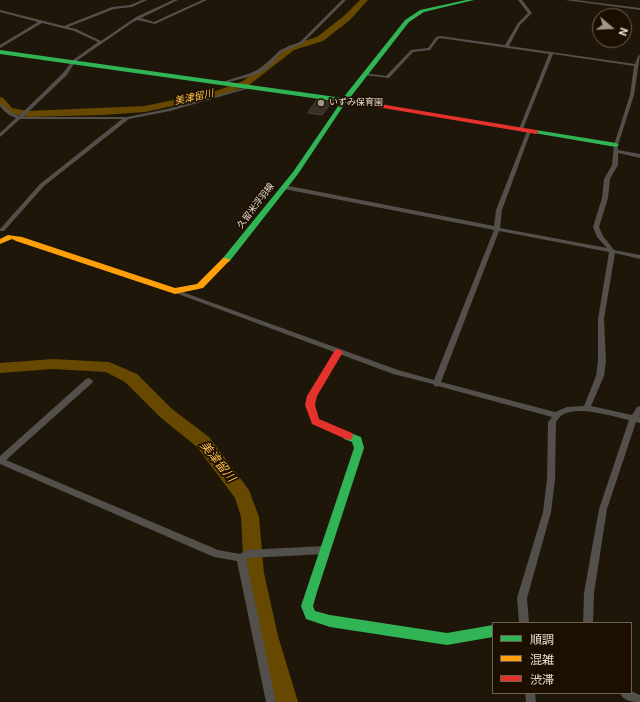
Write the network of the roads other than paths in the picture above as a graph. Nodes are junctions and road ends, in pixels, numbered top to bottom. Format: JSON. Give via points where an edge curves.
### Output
{"nodes":[{"id":1,"x":145,"y":0,"type":"edge"},
{"id":2,"x":176,"y":0,"type":"edge"},
{"id":3,"x":205,"y":0,"type":"edge"},
{"id":4,"x":344,"y":0,"type":"edge"},
{"id":5,"x":472,"y":0,"type":"edge"},
{"id":6,"x":520,"y":0,"type":"edge"},
{"id":7,"x":567,"y":0,"type":"edge"},
{"id":8,"x":640,"y":9,"type":"edge"},
{"id":9,"x":0,"y":11,"type":"edge"},
{"id":10,"x":137,"y":18,"type":"junction"},
{"id":11,"x":41,"y":22,"type":"junction"},
{"id":12,"x":65,"y":28,"type":"junction"},
{"id":13,"x":101,"y":42,"type":"junction"},
{"id":14,"x":0,"y":47,"type":"edge"},
{"id":15,"x":506,"y":47,"type":"junction"},
{"id":16,"x":0,"y":52,"type":"edge"},
{"id":17,"x":551,"y":53,"type":"junction"},
{"id":18,"x":640,"y":56,"type":"edge"},
{"id":19,"x":74,"y":61,"type":"junction"},
{"id":20,"x":636,"y":65,"type":"junction"},
{"id":21,"x":364,"y":74,"type":"junction"},
{"id":22,"x":228,"y":83,"type":"junction"},
{"id":23,"x":251,"y":87,"type":"junction"},
{"id":24,"x":345,"y":100,"type":"junction"},
{"id":25,"x":0,"y":104,"type":"edge"},
{"id":26,"x":20,"y":117,"type":"junction"},
{"id":27,"x":127,"y":118,"type":"junction"},
{"id":28,"x":525,"y":130,"type":"junction"},
{"id":29,"x":0,"y":136,"type":"edge"},
{"id":30,"x":616,"y":148,"type":"junction"},
{"id":31,"x":640,"y":156,"type":"edge"},
{"id":32,"x":284,"y":186,"type":"junction"},
{"id":33,"x":497,"y":229,"type":"junction"},
{"id":34,"x":1,"y":230,"type":"edge"},
{"id":35,"x":11,"y":237,"type":"junction"},
{"id":36,"x":0,"y":242,"type":"edge"},
{"id":37,"x":611,"y":251,"type":"junction"},
{"id":38,"x":640,"y":257,"type":"edge"},
{"id":39,"x":175,"y":291,"type":"junction"},
{"id":40,"x":338,"y":352,"type":"junction"},
{"id":41,"x":89,"y":381,"type":"dead end"},
{"id":42,"x":436,"y":384,"type":"junction"},
{"id":43,"x":586,"y":408,"type":"junction"},
{"id":44,"x":640,"y":409,"type":"edge"},
{"id":45,"x":555,"y":415,"type":"junction"},
{"id":46,"x":637,"y":420,"type":"edge"},
{"id":47,"x":0,"y":461,"type":"edge"},
{"id":48,"x":324,"y":550,"type":"junction"},
{"id":49,"x":244,"y":556,"type":"junction"},
{"id":50,"x":526,"y":621,"type":"edge"},
{"id":51,"x":588,"y":622,"type":"edge"},
{"id":52,"x":492,"y":631,"type":"edge"},
{"id":53,"x":627,"y":694,"type":"edge"},
{"id":54,"x":640,"y":701,"type":"edge"},
{"id":55,"x":271,"y":702,"type":"edge"}],
"edges":[{"from":1,"to":12,"type":"street","via":[[131,6],[113,8]]},
{"from":2,"to":10,"type":"street"},
{"from":3,"to":10,"type":"street","via":[[154,23]]},
{"from":4,"to":22,"type":"street","via":[[301,43],[281,51],[264,68]]},
{"from":5,"to":21,"type":"street","name":"久留米浮羽線","via":[[434,6],[412,15]]},
{"from":6,"to":15,"type":"street","via":[[530,13],[517,24]]},
{"from":7,"to":8,"type":"street"},
{"from":9,"to":11,"type":"street"},
{"from":10,"to":13,"type":"street"},
{"from":11,"to":12,"type":"street"},
{"from":11,"to":14,"type":"street"},
{"from":12,"to":13,"type":"street"},
{"from":13,"to":19,"type":"street"},
{"from":15,"to":17,"type":"street"},
{"from":15,"to":21,"type":"street","via":[[437,38],[429,49],[412,51],[387,77]]},
{"from":16,"to":19,"type":"street"},
{"from":17,"to":20,"type":"street"},
{"from":17,"to":28,"type":"street"},
{"from":18,"to":20,"type":"street"},
{"from":19,"to":22,"type":"street"},
{"from":19,"to":26,"type":"street","via":[[65,74]]},
{"from":20,"to":30,"type":"street","via":[[632,94]]},
{"from":21,"to":24,"type":"street","name":"久留米浮羽線"},
{"from":22,"to":23,"type":"street"},
{"from":23,"to":24,"type":"street"},
{"from":23,"to":27,"type":"street"},
{"from":24,"to":28,"type":"street"},
{"from":24,"to":32,"type":"street","name":"久留米浮羽線","via":[[296,173]]},
{"from":25,"to":26,"type":"street","via":[[11,114]]},
{"from":26,"to":27,"type":"street"},
{"from":26,"to":29,"type":"street"},
{"from":27,"to":34,"type":"street","via":[[42,185]]},
{"from":28,"to":30,"type":"street"},
{"from":28,"to":33,"type":"street","via":[[499,210]]},
{"from":30,"to":31,"type":"street"},
{"from":30,"to":37,"type":"street","via":[[615,165],[607,179],[605,198],[596,227],[601,239],[607,243]]},
{"from":32,"to":33,"type":"street"},
{"from":32,"to":39,"type":"street","name":"久留米浮羽線","via":[[240,244],[207,281],[192,289]]},
{"from":33,"to":37,"type":"street"},
{"from":33,"to":42,"type":"street"},
{"from":34,"to":35,"type":"street"},
{"from":35,"to":36,"type":"street"},
{"from":35,"to":39,"type":"street","name":"久留米浮羽線"},
{"from":37,"to":38,"type":"street"},
{"from":37,"to":43,"type":"street","via":[[601,319],[600,376]]},
{"from":39,"to":40,"type":"street"},
{"from":40,"to":42,"type":"street"},
{"from":40,"to":48,"type":"street","via":[[312,396],[310,405],[315,421],[358,440],[359,448]]},
{"from":41,"to":47,"type":"street"},
{"from":42,"to":45,"type":"street"},
{"from":43,"to":45,"type":"street","via":[[566,409]]},
{"from":43,"to":46,"type":"street"},
{"from":44,"to":46,"type":"street"},
{"from":45,"to":50,"type":"street","via":[[552,422],[551,480],[547,512],[522,598]]},
{"from":46,"to":51,"type":"street","via":[[603,509],[589,593]]},
{"from":47,"to":49,"type":"street","via":[[217,554]]},
{"from":48,"to":49,"type":"street"},
{"from":48,"to":52,"type":"street","via":[[307,606],[310,615],[433,638],[447,639]]},
{"from":49,"to":55,"type":"street"},
{"from":53,"to":54,"type":"street"}]}
